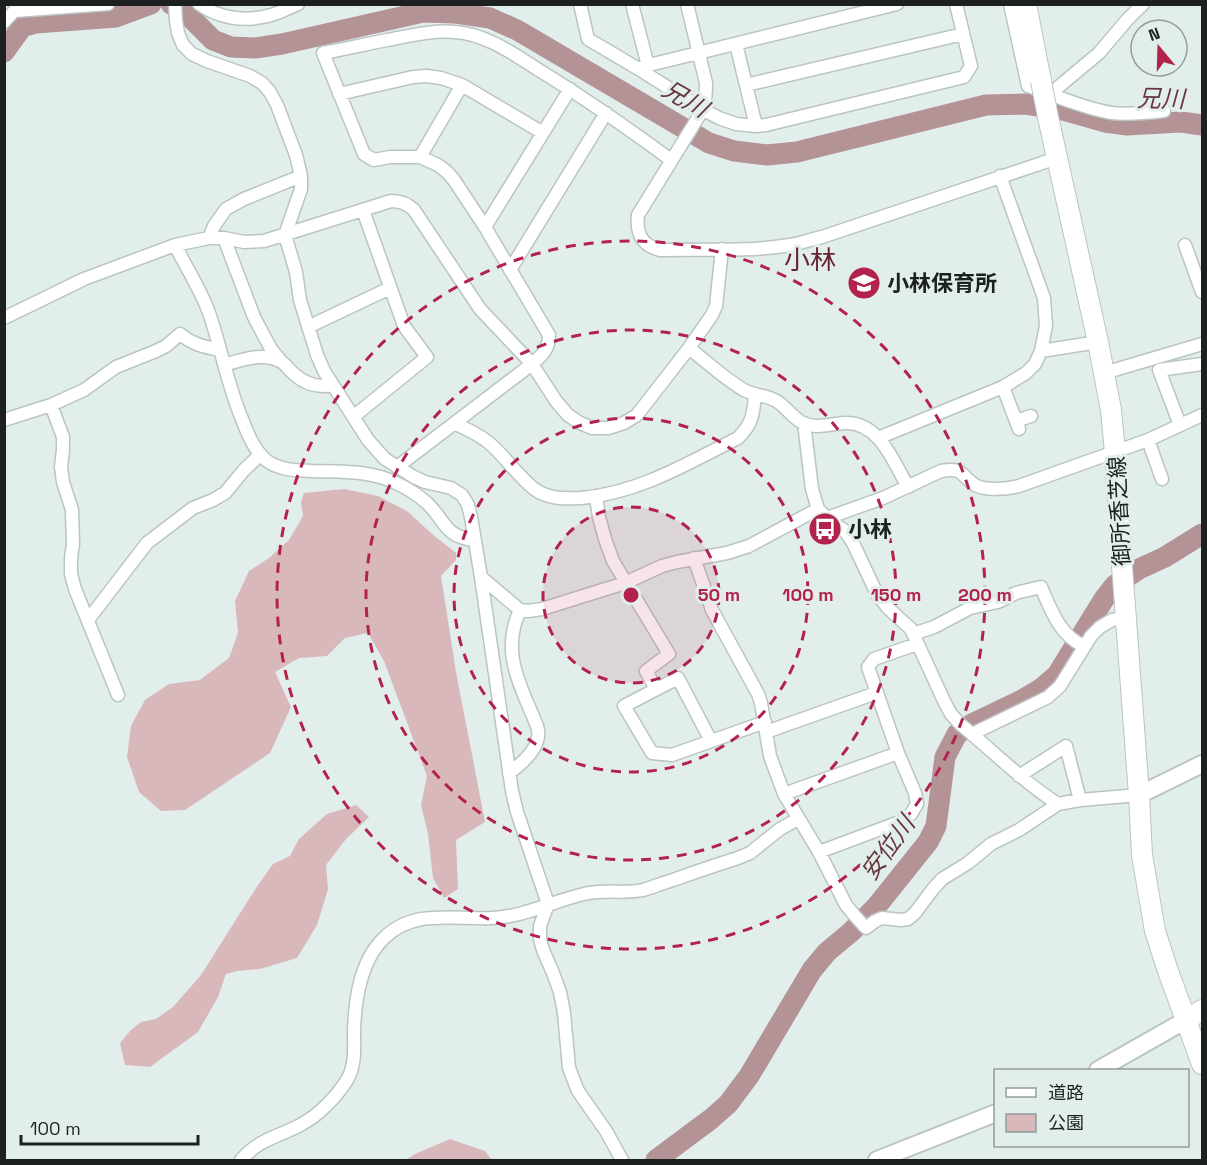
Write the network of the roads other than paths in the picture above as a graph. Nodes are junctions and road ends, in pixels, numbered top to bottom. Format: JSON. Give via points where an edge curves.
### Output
{"nodes":[{"id":1,"x":108,"y":4,"type":"edge"},
{"id":2,"x":175,"y":4,"type":"edge"},
{"id":3,"x":199,"y":4,"type":"edge"},
{"id":4,"x":298,"y":4,"type":"edge"},
{"id":5,"x":580,"y":4,"type":"edge"},
{"id":6,"x":632,"y":4,"type":"edge"},
{"id":7,"x":687,"y":4,"type":"edge"},
{"id":8,"x":897,"y":4,"type":"edge"},
{"id":9,"x":956,"y":4,"type":"edge"},
{"id":10,"x":1010,"y":4,"type":"edge"},
{"id":11,"x":1026,"y":4,"type":"edge"},
{"id":12,"x":1143,"y":4,"type":"edge"},
{"id":13,"x":17,"y":8,"type":"edge"},
{"id":14,"x":4,"y":22,"type":"edge"},
{"id":15,"x":963,"y":34,"type":"junction"},
{"id":16,"x":736,"y":44,"type":"junction"},
{"id":17,"x":699,"y":54,"type":"junction"},
{"id":18,"x":642,"y":67,"type":"junction"},
{"id":19,"x":462,"y":85,"type":"junction"},
{"id":20,"x":746,"y":85,"type":"junction"},
{"id":21,"x":1046,"y":87,"type":"junction"},
{"id":22,"x":570,"y":89,"type":"junction"},
{"id":23,"x":339,"y":93,"type":"junction"},
{"id":24,"x":1164,"y":111,"type":"dead end"},
{"id":25,"x":606,"y":113,"type":"junction"},
{"id":26,"x":700,"y":113,"type":"junction"},
{"id":27,"x":756,"y":126,"type":"junction"},
{"id":28,"x":543,"y":133,"type":"junction"},
{"id":29,"x":420,"y":157,"type":"junction"},
{"id":30,"x":1056,"y":158,"type":"junction"},
{"id":31,"x":671,"y":160,"type":"junction"},
{"id":32,"x":301,"y":176,"type":"junction"},
{"id":33,"x":1000,"y":176,"type":"junction"},
{"id":34,"x":363,"y":210,"type":"junction"},
{"id":35,"x":485,"y":227,"type":"junction"},
{"id":36,"x":285,"y":235,"type":"junction"},
{"id":37,"x":209,"y":238,"type":"junction"},
{"id":38,"x":224,"y":238,"type":"junction"},
{"id":39,"x":175,"y":245,"type":"junction"},
{"id":40,"x":1185,"y":245,"type":"dead end"},
{"id":41,"x":722,"y":249,"type":"junction"},
{"id":42,"x":510,"y":270,"type":"junction"},
{"id":43,"x":390,"y":288,"type":"junction"},
{"id":44,"x":1203,"y":292,"type":"edge"},
{"id":45,"x":4,"y":318,"type":"edge"},
{"id":46,"x":308,"y":327,"type":"junction"},
{"id":47,"x":1098,"y":342,"type":"junction"},
{"id":48,"x":1203,"y":344,"type":"edge"},
{"id":49,"x":689,"y":348,"type":"junction"},
{"id":50,"x":220,"y":350,"type":"junction"},
{"id":51,"x":1041,"y":351,"type":"junction"},
{"id":52,"x":281,"y":361,"type":"junction"},
{"id":53,"x":532,"y":364,"type":"junction"},
{"id":54,"x":1203,"y":364,"type":"edge"},
{"id":55,"x":224,"y":365,"type":"junction"},
{"id":56,"x":1104,"y":373,"type":"junction"},
{"id":57,"x":333,"y":385,"type":"junction"},
{"id":58,"x":1003,"y":387,"type":"junction"},
{"id":59,"x":755,"y":394,"type":"junction"},
{"id":60,"x":51,"y":405,"type":"junction"},
{"id":61,"x":1030,"y":416,"type":"dead end"},
{"id":62,"x":1203,"y":416,"type":"edge"},
{"id":63,"x":353,"y":417,"type":"junction"},
{"id":64,"x":4,"y":420,"type":"edge"},
{"id":65,"x":804,"y":423,"type":"junction"},
{"id":66,"x":456,"y":424,"type":"junction"},
{"id":67,"x":1180,"y":425,"type":"junction"},
{"id":68,"x":878,"y":438,"type":"junction"},
{"id":69,"x":1148,"y":440,"type":"junction"},
{"id":70,"x":1115,"y":452,"type":"junction"},
{"id":71,"x":260,"y":455,"type":"junction"},
{"id":72,"x":397,"y":467,"type":"junction"},
{"id":73,"x":1162,"y":479,"type":"dead end"},
{"id":74,"x":908,"y":487,"type":"junction"},
{"id":75,"x":596,"y":496,"type":"junction"},
{"id":76,"x":823,"y":514,"type":"junction"},
{"id":77,"x":475,"y":540,"type":"junction"},
{"id":78,"x":694,"y":558,"type":"junction"},
{"id":79,"x":481,"y":577,"type":"junction"},
{"id":80,"x":626,"y":583,"type":"junction"},
{"id":81,"x":520,"y":610,"type":"junction"},
{"id":82,"x":1125,"y":618,"type":"junction"},
{"id":83,"x":88,"y":620,"type":"junction"},
{"id":84,"x":915,"y":639,"type":"junction"},
{"id":85,"x":1078,"y":643,"type":"junction"},
{"id":86,"x":656,"y":689,"type":"junction"},
{"id":87,"x":876,"y":693,"type":"junction"},
{"id":88,"x":118,"y":695,"type":"dead end"},
{"id":89,"x":766,"y":727,"type":"junction"},
{"id":90,"x":972,"y":735,"type":"junction"},
{"id":91,"x":711,"y":741,"type":"junction"},
{"id":92,"x":898,"y":753,"type":"junction"},
{"id":93,"x":1203,"y":764,"type":"edge"},
{"id":94,"x":509,"y":773,"type":"junction"},
{"id":95,"x":1018,"y":776,"type":"junction"},
{"id":96,"x":784,"y":794,"type":"junction"},
{"id":97,"x":1139,"y":795,"type":"junction"},
{"id":98,"x":1080,"y":800,"type":"junction"},
{"id":99,"x":1058,"y":804,"type":"junction"},
{"id":100,"x":798,"y":819,"type":"junction"},
{"id":101,"x":819,"y":852,"type":"junction"},
{"id":102,"x":548,"y":904,"type":"junction"},
{"id":103,"x":1195,"y":1015,"type":"edge"},
{"id":104,"x":1203,"y":1064,"type":"edge"},
{"id":105,"x":1101,"y":1069,"type":"edge"},
{"id":106,"x":994,"y":1114,"type":"edge"},
{"id":107,"x":241,"y":1161,"type":"edge"},
{"id":108,"x":622,"y":1161,"type":"edge"},
{"id":109,"x":877,"y":1161,"type":"edge"}],
"edges":[{"from":1,"to":13,"type":"street"},
{"from":2,"to":32,"type":"street","via":[[183,45],[192,54],[250,76],[270,92]]},
{"from":3,"to":4,"type":"street","via":[[220,15],[250,19]]},
{"from":5,"to":18,"type":"street","via":[[588,39]]},
{"from":6,"to":18,"type":"street"},
{"from":7,"to":17,"type":"street"},
{"from":8,"to":16,"type":"street"},
{"from":9,"to":15,"type":"street"},
{"from":10,"to":21,"type":"street","via":[[1028,86]]},
{"from":11,"to":21,"type":"main road","name":"御所香芝線"},
{"from":12,"to":21,"type":"street","via":[[1099,53]]},
{"from":13,"to":14,"type":"street"},
{"from":15,"to":20,"type":"street"},
{"from":15,"to":27,"type":"street","via":[[971,66],[964,77]]},
{"from":16,"to":17,"type":"street"},
{"from":16,"to":20,"type":"street"},
{"from":17,"to":18,"type":"street"},
{"from":17,"to":26,"type":"street","via":[[706,83]]},
{"from":18,"to":26,"type":"street"},
{"from":19,"to":23,"type":"street","via":[[427,76]]},
{"from":19,"to":28,"type":"street"},
{"from":19,"to":29,"type":"street"},
{"from":20,"to":27,"type":"street"},
{"from":21,"to":24,"type":"street","via":[[1113,113]]},
{"from":21,"to":30,"type":"main road","name":"御所香芝線","bridge":true},
{"from":22,"to":23,"type":"street","via":[[494,43],[475,35],[437,31],[323,53]]},
{"from":22,"to":25,"type":"street"},
{"from":22,"to":28,"type":"street"},
{"from":23,"to":29,"type":"street","via":[[364,154],[374,160]]},
{"from":25,"to":31,"type":"street"},
{"from":25,"to":42,"type":"street"},
{"from":26,"to":27,"type":"street"},
{"from":26,"to":31,"type":"street"},
{"from":28,"to":35,"type":"street"},
{"from":29,"to":35,"type":"street","via":[[438,165],[454,180]]},
{"from":30,"to":33,"type":"street"},
{"from":30,"to":47,"type":"main road","name":"御所香芝線"},
{"from":31,"to":41,"type":"street","via":[[638,215],[643,242],[660,250]]},
{"from":32,"to":36,"type":"street","via":[[301,189]]},
{"from":32,"to":37,"type":"street","via":[[233,204],[219,217]]},
{"from":33,"to":41,"type":"street","via":[[792,245]]},
{"from":33,"to":51,"type":"street","via":[[1044,298],[1046,326]]},
{"from":34,"to":36,"type":"street"},
{"from":34,"to":43,"type":"street"},
{"from":34,"to":53,"type":"street","via":[[391,201],[409,205],[480,309]]},
{"from":35,"to":42,"type":"street"},
{"from":36,"to":38,"type":"street","via":[[254,243]]},
{"from":36,"to":46,"type":"street"},
{"from":37,"to":38,"type":"street"},
{"from":37,"to":39,"type":"street"},
{"from":38,"to":52,"type":"street","via":[[254,317]]},
{"from":39,"to":45,"type":"street","via":[[84,279]]},
{"from":39,"to":50,"type":"street","via":[[202,295]]},
{"from":40,"to":44,"type":"street"},
{"from":41,"to":49,"type":"street","via":[[716,306]]},
{"from":42,"to":53,"type":"street","via":[[549,335],[546,352]]},
{"from":43,"to":46,"type":"street"},
{"from":43,"to":63,"type":"street","via":[[404,326],[427,357]]},
{"from":46,"to":57,"type":"street","via":[[317,356]]},
{"from":47,"to":51,"type":"street"},
{"from":47,"to":56,"type":"main road","name":"御所香芝線"},
{"from":48,"to":56,"type":"street"},
{"from":49,"to":53,"type":"street","via":[[637,415],[608,428],[592,428],[568,415]]},
{"from":49,"to":59,"type":"street","via":[[738,386]]},
{"from":50,"to":55,"type":"street"},
{"from":50,"to":60,"type":"street","via":[[202,347],[180,334],[156,351],[116,367],[84,390]]},
{"from":51,"to":58,"type":"street","via":[[1026,373]]},
{"from":52,"to":55,"type":"street","via":[[258,356]]},
{"from":52,"to":57,"type":"street","via":[[295,376],[315,386]]},
{"from":53,"to":66,"type":"street"},
{"from":54,"to":67,"type":"street","via":[[1159,370]]},
{"from":55,"to":71,"type":"street","via":[[236,406]]},
{"from":56,"to":70,"type":"main road","name":"御所香芝線"},
{"from":57,"to":63,"type":"street"},
{"from":58,"to":61,"type":"street","via":[[1017,425]]},
{"from":58,"to":68,"type":"street"},
{"from":59,"to":65,"type":"street","via":[[780,403]]},
{"from":59,"to":75,"type":"street","via":[[753,418],[738,438],[649,482]]},
{"from":60,"to":64,"type":"street"},
{"from":60,"to":83,"type":"street","via":[[63,437],[61,467],[72,510],[71,574]]},
{"from":62,"to":67,"type":"street"},
{"from":63,"to":72,"type":"street","via":[[374,449]]},
{"from":65,"to":68,"type":"street","via":[[857,425]]},
{"from":65,"to":76,"type":"street","via":[[812,489]]},
{"from":66,"to":72,"type":"street"},
{"from":66,"to":75,"type":"street","via":[[487,442],[546,496]]},
{"from":67,"to":69,"type":"street"},
{"from":68,"to":74,"type":"street"},
{"from":69,"to":70,"type":"street"},
{"from":69,"to":73,"type":"street"},
{"from":70,"to":74,"type":"street","via":[[1009,489],[981,487],[951,469]]},
{"from":70,"to":82,"type":"main road","name":"御所香芝線"},
{"from":71,"to":77,"type":"street","via":[[282,468],[361,472],[395,482],[427,503],[456,536]]},
{"from":71,"to":83,"type":"street","via":[[225,493],[193,508],[147,543]]},
{"from":72,"to":77,"type":"street","via":[[462,495]]},
{"from":74,"to":76,"type":"street"},
{"from":75,"to":80,"type":"street","via":[[605,539]]},
{"from":76,"to":78,"type":"street","via":[[749,546]]},
{"from":76,"to":84,"type":"street","via":[[853,543],[877,594],[911,629]]},
{"from":77,"to":79,"type":"street"},
{"from":78,"to":80,"type":"street","via":[[662,566]]},
{"from":78,"to":89,"type":"street","via":[[712,610],[758,694]]},
{"from":79,"to":81,"type":"street"},
{"from":79,"to":94,"type":"street"},
{"from":80,"to":81,"type":"street","via":[[542,609]]},
{"from":80,"to":86,"type":"street","via":[[669,654],[646,671]]},
{"from":81,"to":94,"type":"street","via":[[512,635],[513,666],[538,737],[527,757]]},
{"from":82,"to":85,"type":"street","via":[[1112,620]]},
{"from":82,"to":97,"type":"main road","name":"御所香芝線"},
{"from":83,"to":88,"type":"street"},
{"from":84,"to":85,"type":"street","via":[[970,609],[1041,587],[1062,629]]},
{"from":84,"to":87,"type":"street","via":[[874,659],[868,667]]},
{"from":84,"to":90,"type":"street","via":[[951,714]]},
{"from":85,"to":90,"type":"street","via":[[1060,686],[1048,698]]},
{"from":86,"to":91,"type":"street","via":[[678,678]]},
{"from":86,"to":91,"type":"street","via":[[624,706],[652,753],[672,755]]},
{"from":87,"to":89,"type":"street"},
{"from":87,"to":92,"type":"street"},
{"from":89,"to":91,"type":"street"},
{"from":89,"to":96,"type":"street","via":[[770,756]]},
{"from":90,"to":95,"type":"street"},
{"from":92,"to":96,"type":"street"},
{"from":92,"to":101,"type":"street","via":[[915,793],[917,804],[911,814],[891,826]]},
{"from":93,"to":97,"type":"main road"},
{"from":94,"to":102,"type":"street","via":[[517,812]]},
{"from":95,"to":98,"type":"street","via":[[1066,746]]},
{"from":95,"to":99,"type":"street"},
{"from":96,"to":100,"type":"street"},
{"from":97,"to":98,"type":"street"},
{"from":97,"to":103,"type":"main road","name":"御所香芝線","via":[[1142,855],[1155,931],[1167,970]]},
{"from":98,"to":99,"type":"street"},
{"from":99,"to":101,"type":"street","via":[[942,879],[908,919],[882,918],[867,928],[846,905]]},
{"from":100,"to":101,"type":"street"},
{"from":100,"to":102,"type":"street","via":[[738,858],[642,890],[601,891]]},
{"from":102,"to":107,"type":"street","via":[[508,917],[436,916],[416,920],[385,937],[365,966],[348,1079],[315,1117],[257,1145]]},
{"from":102,"to":108,"type":"street","via":[[540,939],[560,992],[569,1068],[578,1090]]},
{"from":103,"to":104,"type":"main road","name":"御所香芝線"},
{"from":103,"to":105,"type":"main road"},
{"from":106,"to":109,"type":"main road"}]}
